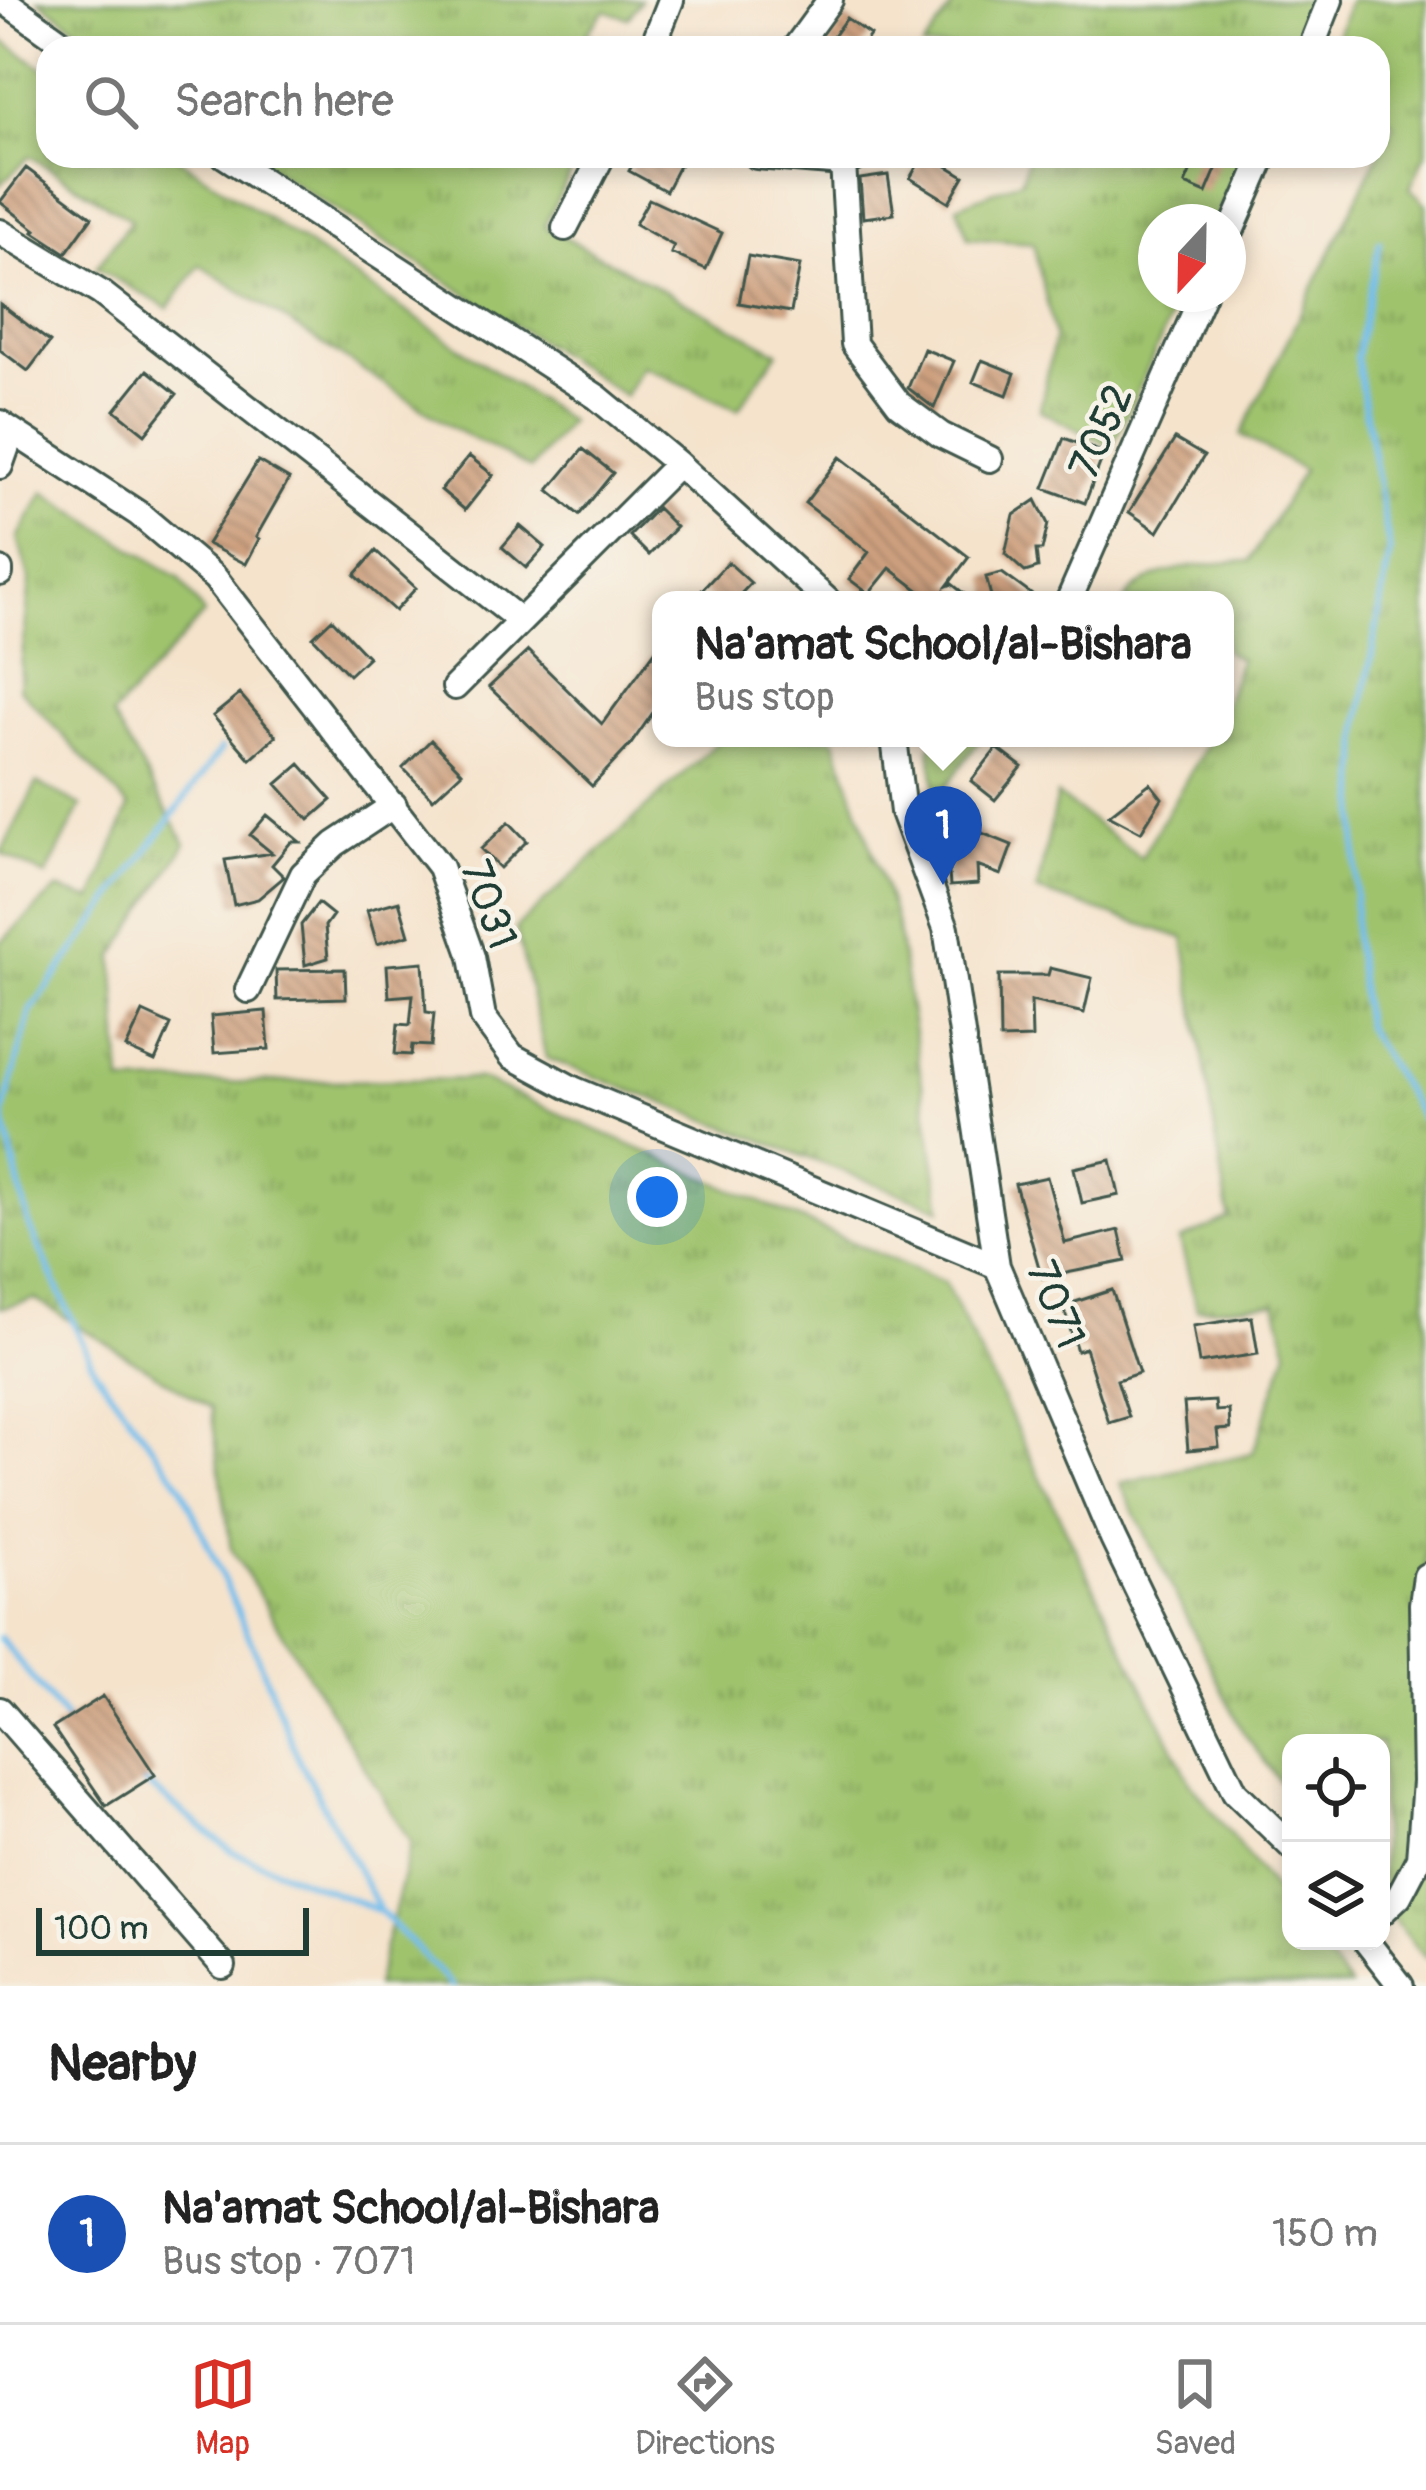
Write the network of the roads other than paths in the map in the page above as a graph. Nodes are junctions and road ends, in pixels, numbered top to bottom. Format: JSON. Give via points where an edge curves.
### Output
{"nodes":[{"id":1,"x":3,"y":0,"type":"edge"},
{"id":2,"x":671,"y":0,"type":"edge"},
{"id":3,"x":830,"y":0,"type":"edge"},
{"id":4,"x":1330,"y":0,"type":"edge"},
{"id":5,"x":53,"y":36,"type":"edge"},
{"id":6,"x":657,"y":36,"type":"edge"},
{"id":7,"x":804,"y":36,"type":"edge"},
{"id":8,"x":1316,"y":36,"type":"edge"},
{"id":9,"x":244,"y":168,"type":"edge"},
{"id":10,"x":596,"y":168,"type":"edge"},
{"id":11,"x":852,"y":168,"type":"edge"},
{"id":12,"x":1259,"y":168,"type":"edge"},
{"id":13,"x":1243,"y":204,"type":"edge"},
{"id":14,"x":565,"y":228,"type":"dead end"},
{"id":15,"x":0,"y":232,"type":"edge"},
{"id":16,"x":1195,"y":312,"type":"edge"},
{"id":17,"x":6,"y":428,"type":"edge"},
{"id":18,"x":991,"y":459,"type":"dead end"},
{"id":19,"x":678,"y":464,"type":"junction"},
{"id":20,"x":0,"y":466,"type":"edge"},
{"id":21,"x":816,"y":591,"type":"edge"},
{"id":22,"x":1073,"y":591,"type":"edge"},
{"id":23,"x":521,"y":621,"type":"junction"},
{"id":24,"x":455,"y":687,"type":"dead end"},
{"id":25,"x":895,"y":747,"type":"edge"},
{"id":26,"x":394,"y":805,"type":"junction"},
{"id":27,"x":248,"y":990,"type":"dead end"},
{"id":28,"x":997,"y":1267,"type":"junction"},
{"id":29,"x":1426,"y":1576,"type":"edge"},
{"id":30,"x":0,"y":1710,"type":"edge"},
{"id":31,"x":1287,"y":1842,"type":"edge"},
{"id":32,"x":1390,"y":1904,"type":"edge"},
{"id":33,"x":1373,"y":1950,"type":"edge"},
{"id":34,"x":223,"y":1966,"type":"dead end"},
{"id":35,"x":1401,"y":1986,"type":"edge"}],
"edges":[{"from":1,"to":5,"type":"street"},
{"from":2,"to":6,"type":"street"},
{"from":3,"to":7,"type":"street"},
{"from":4,"to":8,"type":"street"},
{"from":9,"to":19,"type":"street","via":[[597,397]]},
{"from":10,"to":14,"type":"street"},
{"from":11,"to":18,"type":"street","via":[[854,344],[899,404]]},
{"from":12,"to":13,"type":"street"},
{"from":15,"to":23,"type":"street","via":[[101,293]]},
{"from":16,"to":22,"type":"street","name":"7052"},
{"from":17,"to":20,"type":"street"},
{"from":17,"to":26,"type":"street","name":"7031","via":[[139,514],[214,578]]},
{"from":19,"to":21,"type":"street"},
{"from":19,"to":23,"type":"street"},
{"from":23,"to":24,"type":"street"},
{"from":25,"to":28,"type":"street","name":"7071","via":[[903,812],[946,928]]},
{"from":26,"to":27,"type":"street","via":[[303,874]]},
{"from":26,"to":28,"type":"street","name":"7031","via":[[440,866],[472,956],[483,1017],[512,1056]]},
{"from":28,"to":31,"type":"street","name":"7071","via":[[1113,1539],[1235,1792]]},
{"from":29,"to":32,"type":"street","via":[[1419,1858]]},
{"from":30,"to":34,"type":"street"},
{"from":33,"to":35,"type":"street"}]}
